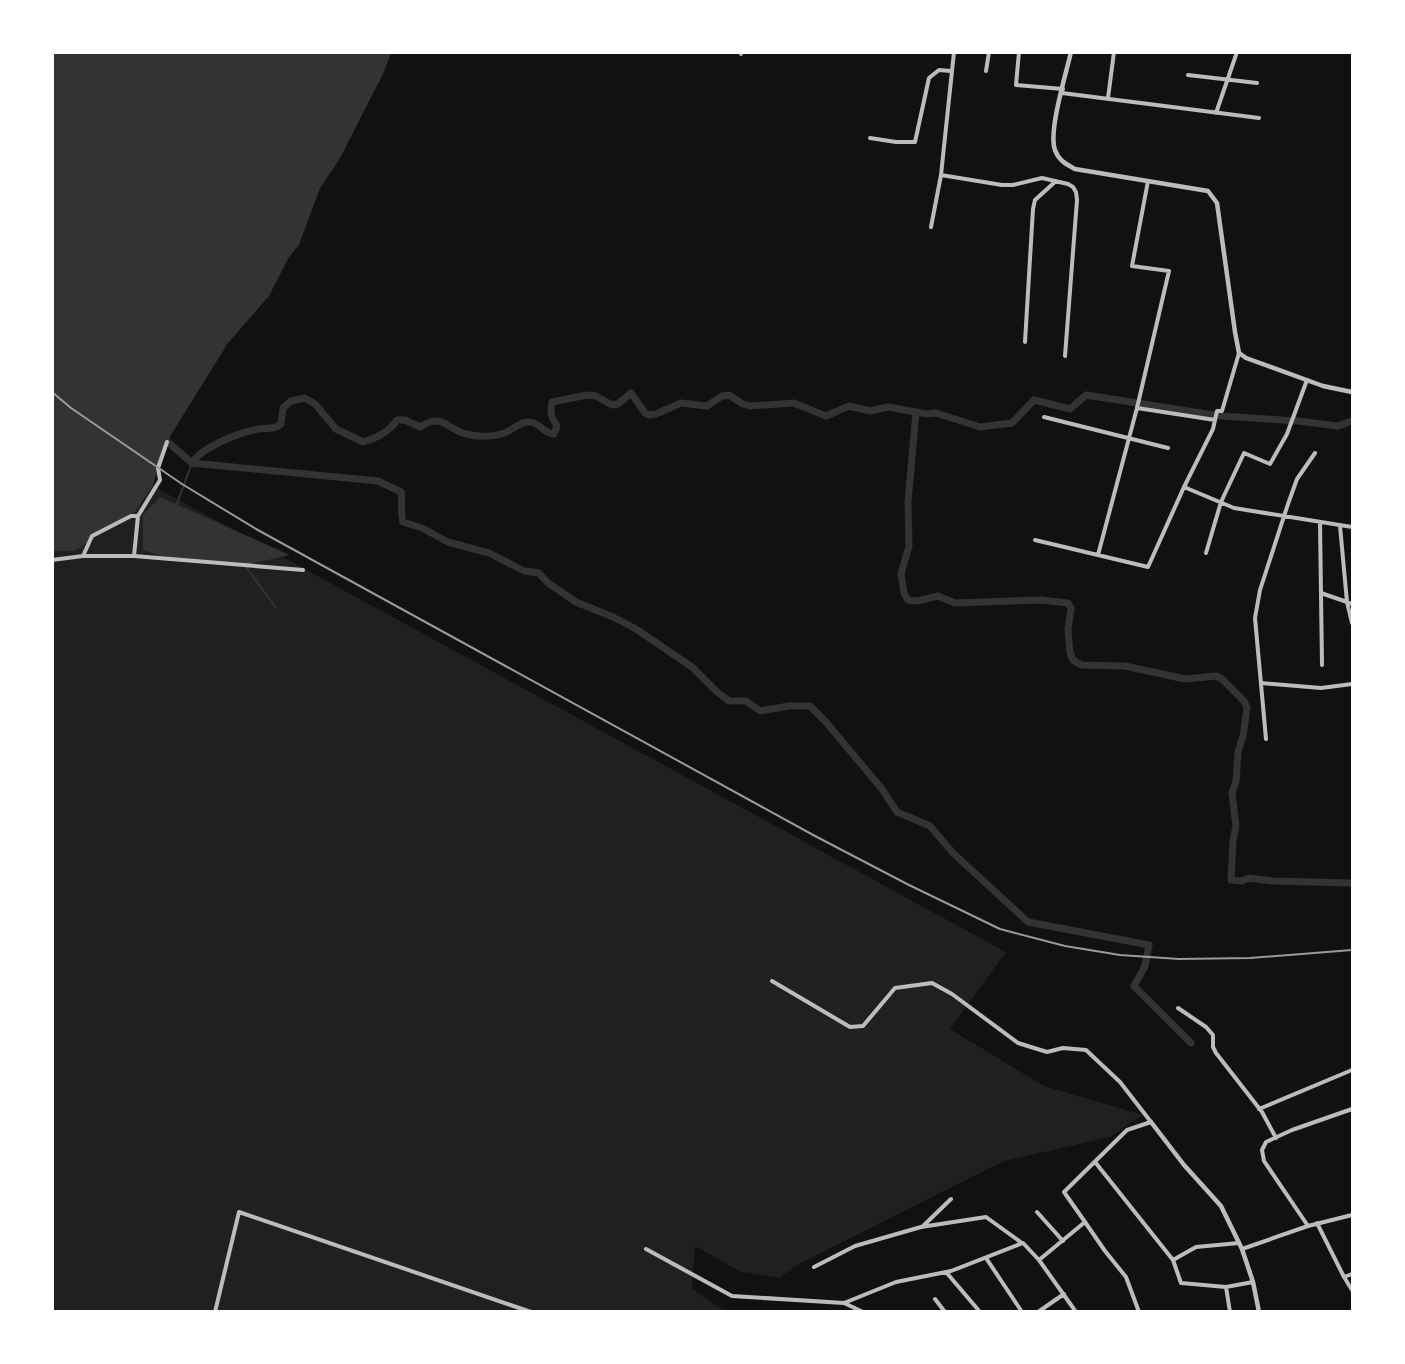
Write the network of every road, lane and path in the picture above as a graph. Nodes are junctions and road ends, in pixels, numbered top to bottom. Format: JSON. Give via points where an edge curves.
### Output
{"nodes":[{"id":1,"x":954,"y":52,"type":"edge"},
{"id":2,"x":989,"y":52,"type":"edge"},
{"id":3,"x":1019,"y":52,"type":"edge"},
{"id":4,"x":1071,"y":52,"type":"edge"},
{"id":5,"x":1114,"y":52,"type":"edge"},
{"id":6,"x":1237,"y":52,"type":"edge"},
{"id":7,"x":951,"y":71,"type":"junction"},
{"id":8,"x":986,"y":71,"type":"dead end"},
{"id":9,"x":1188,"y":75,"type":"dead end"},
{"id":10,"x":1228,"y":80,"type":"junction"},
{"id":11,"x":1257,"y":83,"type":"dead end"},
{"id":12,"x":1062,"y":91,"type":"junction"},
{"id":13,"x":1108,"y":98,"type":"junction"},
{"id":14,"x":1216,"y":114,"type":"junction"},
{"id":15,"x":1259,"y":118,"type":"dead end"},
{"id":16,"x":870,"y":138,"type":"dead end"},
{"id":17,"x":941,"y":175,"type":"junction"},
{"id":18,"x":1057,"y":181,"type":"junction"},
{"id":19,"x":1148,"y":181,"type":"junction"},
{"id":20,"x":931,"y":227,"type":"dead end"},
{"id":21,"x":1025,"y":342,"type":"dead end"},
{"id":22,"x":1239,"y":353,"type":"junction"},
{"id":23,"x":1065,"y":356,"type":"dead end"},
{"id":24,"x":1307,"y":380,"type":"junction"},
{"id":25,"x":1353,"y":392,"type":"edge"},
{"id":26,"x":1137,"y":408,"type":"junction"},
{"id":27,"x":1044,"y":417,"type":"dead end"},
{"id":28,"x":1215,"y":420,"type":"junction"},
{"id":29,"x":1129,"y":438,"type":"junction"},
{"id":30,"x":167,"y":442,"type":"dead end"},
{"id":31,"x":1168,"y":448,"type":"dead end"},
{"id":32,"x":1315,"y":453,"type":"dead end"},
{"id":33,"x":1184,"y":487,"type":"junction"},
{"id":34,"x":1221,"y":502,"type":"junction"},
{"id":35,"x":138,"y":516,"type":"junction"},
{"id":36,"x":1285,"y":517,"type":"junction"},
{"id":37,"x":1320,"y":523,"type":"junction"},
{"id":38,"x":1340,"y":526,"type":"junction"},
{"id":39,"x":1353,"y":527,"type":"edge"},
{"id":40,"x":1035,"y":540,"type":"dead end"},
{"id":41,"x":1206,"y":553,"type":"dead end"},
{"id":42,"x":1098,"y":555,"type":"junction"},
{"id":43,"x":83,"y":556,"type":"junction"},
{"id":44,"x":134,"y":556,"type":"junction"},
{"id":45,"x":52,"y":560,"type":"edge"},
{"id":46,"x":303,"y":570,"type":"dead end"},
{"id":47,"x":1321,"y":593,"type":"junction"},
{"id":48,"x":1350,"y":603,"type":"edge"},
{"id":49,"x":1353,"y":623,"type":"edge"},
{"id":50,"x":1322,"y":665,"type":"dead end"},
{"id":51,"x":1261,"y":683,"type":"junction"},
{"id":52,"x":1353,"y":684,"type":"edge"},
{"id":53,"x":1266,"y":739,"type":"dead end"},
{"id":54,"x":772,"y":981,"type":"dead end"},
{"id":55,"x":1178,"y":1008,"type":"dead end"},
{"id":56,"x":1353,"y":1070,"type":"edge"},
{"id":57,"x":1259,"y":1109,"type":"junction"},
{"id":58,"x":1353,"y":1109,"type":"edge"},
{"id":59,"x":1151,"y":1122,"type":"junction"},
{"id":60,"x":1276,"y":1138,"type":"junction"},
{"id":61,"x":1095,"y":1162,"type":"junction"},
{"id":62,"x":951,"y":1199,"type":"dead end"},
{"id":63,"x":1037,"y":1212,"type":"dead end"},
{"id":64,"x":1353,"y":1215,"type":"edge"},
{"id":65,"x":1085,"y":1222,"type":"junction"},
{"id":66,"x":1317,"y":1223,"type":"junction"},
{"id":67,"x":1308,"y":1226,"type":"junction"},
{"id":68,"x":921,"y":1227,"type":"junction"},
{"id":69,"x":1063,"y":1241,"type":"junction"},
{"id":70,"x":1023,"y":1243,"type":"junction"},
{"id":71,"x":1239,"y":1243,"type":"junction"},
{"id":72,"x":646,"y":1249,"type":"dead end"},
{"id":73,"x":1242,"y":1249,"type":"junction"},
{"id":74,"x":986,"y":1258,"type":"junction"},
{"id":75,"x":1039,"y":1260,"type":"junction"},
{"id":76,"x":1173,"y":1260,"type":"junction"},
{"id":77,"x":814,"y":1267,"type":"dead end"},
{"id":78,"x":946,"y":1272,"type":"junction"},
{"id":79,"x":1353,"y":1274,"type":"edge"},
{"id":80,"x":1344,"y":1277,"type":"junction"},
{"id":81,"x":1253,"y":1282,"type":"junction"},
{"id":82,"x":1226,"y":1287,"type":"junction"},
{"id":83,"x":1353,"y":1290,"type":"edge"},
{"id":84,"x":1064,"y":1294,"type":"junction"},
{"id":85,"x":935,"y":1299,"type":"dead end"},
{"id":86,"x":844,"y":1303,"type":"junction"},
{"id":87,"x":215,"y":1311,"type":"edge"},
{"id":88,"x":531,"y":1311,"type":"edge"},
{"id":89,"x":863,"y":1311,"type":"edge"},
{"id":90,"x":945,"y":1311,"type":"edge"},
{"id":91,"x":980,"y":1311,"type":"edge"},
{"id":92,"x":1022,"y":1311,"type":"edge"},
{"id":93,"x":1038,"y":1311,"type":"edge"},
{"id":94,"x":1076,"y":1311,"type":"edge"},
{"id":95,"x":1139,"y":1311,"type":"edge"},
{"id":96,"x":1230,"y":1311,"type":"edge"},
{"id":97,"x":1259,"y":1311,"type":"edge"}],
"edges":[{"from":1,"to":7,"type":"street"},
{"from":2,"to":8,"type":"street"},
{"from":3,"to":12,"type":"street","via":[[1016,85]]},
{"from":4,"to":12,"type":"street"},
{"from":5,"to":13,"type":"street"},
{"from":6,"to":10,"type":"street"},
{"from":7,"to":16,"type":"street","via":[[939,70],[929,78],[915,142]]},
{"from":7,"to":17,"type":"street"},
{"from":9,"to":10,"type":"street"},
{"from":10,"to":11,"type":"street"},
{"from":10,"to":14,"type":"street"},
{"from":12,"to":13,"type":"street"},
{"from":12,"to":19,"type":"street","via":[[1053,133],[1054,149],[1062,162],[1075,170]]},
{"from":13,"to":14,"type":"street"},
{"from":14,"to":15,"type":"street"},
{"from":17,"to":18,"type":"street","via":[[1002,184],[1038,178]]},
{"from":17,"to":20,"type":"street"},
{"from":18,"to":21,"type":"street","via":[[1041,192],[1033,209]]},
{"from":18,"to":23,"type":"street","via":[[1073,187],[1077,200]]},
{"from":19,"to":22,"type":"street","via":[[1208,190],[1217,204]]},
{"from":19,"to":26,"type":"street","via":[[1132,266],[1169,271]]},
{"from":22,"to":24,"type":"street"},
{"from":22,"to":28,"type":"street","via":[[1222,411],[1216,411]]},
{"from":24,"to":25,"type":"street"},
{"from":24,"to":34,"type":"street","via":[[1287,434],[1270,464],[1244,453]]},
{"from":26,"to":28,"type":"street"},
{"from":26,"to":29,"type":"street"},
{"from":27,"to":29,"type":"street"},
{"from":28,"to":33,"type":"street"},
{"from":29,"to":31,"type":"street"},
{"from":29,"to":42,"type":"street"},
{"from":30,"to":35,"type":"street","via":[[158,468],[160,480]]},
{"from":32,"to":36,"type":"street","via":[[1297,479]]},
{"from":33,"to":34,"type":"street"},
{"from":33,"to":42,"type":"street","via":[[1148,567]]},
{"from":34,"to":36,"type":"street"},
{"from":34,"to":41,"type":"street"},
{"from":35,"to":43,"type":"street","via":[[130,516],[92,536]]},
{"from":35,"to":44,"type":"street"},
{"from":36,"to":37,"type":"street"},
{"from":36,"to":51,"type":"street","via":[[1260,590],[1255,618]]},
{"from":37,"to":38,"type":"street"},
{"from":37,"to":47,"type":"street"},
{"from":38,"to":39,"type":"street"},
{"from":38,"to":48,"type":"street"},
{"from":40,"to":42,"type":"street"},
{"from":43,"to":44,"type":"street"},
{"from":43,"to":45,"type":"street"},
{"from":44,"to":46,"type":"street"},
{"from":47,"to":48,"type":"street"},
{"from":47,"to":50,"type":"street"},
{"from":48,"to":49,"type":"street"},
{"from":51,"to":52,"type":"street","via":[[1321,688]]},
{"from":51,"to":53,"type":"street"},
{"from":54,"to":59,"type":"street","via":[[850,1027],[863,1026],[895,988],[932,984],[952,994],[1018,1043],[1047,1052],[1063,1048],[1086,1050],[1120,1082]]},
{"from":55,"to":57,"type":"street","via":[[1210,1031],[1216,1053]]},
{"from":56,"to":57,"type":"street"},
{"from":57,"to":60,"type":"street"},
{"from":58,"to":60,"type":"street"},
{"from":59,"to":61,"type":"street","via":[[1127,1130]]},
{"from":59,"to":71,"type":"street","via":[[1221,1206]]},
{"from":60,"to":67,"type":"street","via":[[1266,1142],[1262,1150],[1264,1161]]},
{"from":61,"to":65,"type":"street","via":[[1064,1192]]},
{"from":61,"to":76,"type":"street"},
{"from":62,"to":68,"type":"street"},
{"from":63,"to":69,"type":"street"},
{"from":64,"to":66,"type":"street"},
{"from":65,"to":69,"type":"street"},
{"from":65,"to":95,"type":"street","via":[[1126,1276]]},
{"from":66,"to":67,"type":"street"},
{"from":66,"to":80,"type":"street"},
{"from":67,"to":73,"type":"street"},
{"from":68,"to":70,"type":"street","via":[[986,1217]]},
{"from":68,"to":77,"type":"street","via":[[855,1246]]},
{"from":69,"to":75,"type":"street"},
{"from":70,"to":74,"type":"street"},
{"from":70,"to":75,"type":"street"},
{"from":71,"to":73,"type":"street"},
{"from":71,"to":76,"type":"street","via":[[1196,1247]]},
{"from":72,"to":86,"type":"street","via":[[732,1296]]},
{"from":73,"to":81,"type":"street"},
{"from":74,"to":78,"type":"street"},
{"from":74,"to":92,"type":"street"},
{"from":75,"to":84,"type":"street"},
{"from":76,"to":82,"type":"street","via":[[1181,1283]]},
{"from":78,"to":86,"type":"street","via":[[896,1282]]},
{"from":78,"to":91,"type":"street"},
{"from":79,"to":80,"type":"street"},
{"from":80,"to":83,"type":"street"},
{"from":81,"to":82,"type":"street"},
{"from":81,"to":97,"type":"street"},
{"from":82,"to":96,"type":"street"},
{"from":84,"to":93,"type":"street"},
{"from":84,"to":94,"type":"street"},
{"from":85,"to":90,"type":"street"},
{"from":86,"to":89,"type":"street"},
{"from":87,"to":88,"type":"street","via":[[238,1212]]}]}
